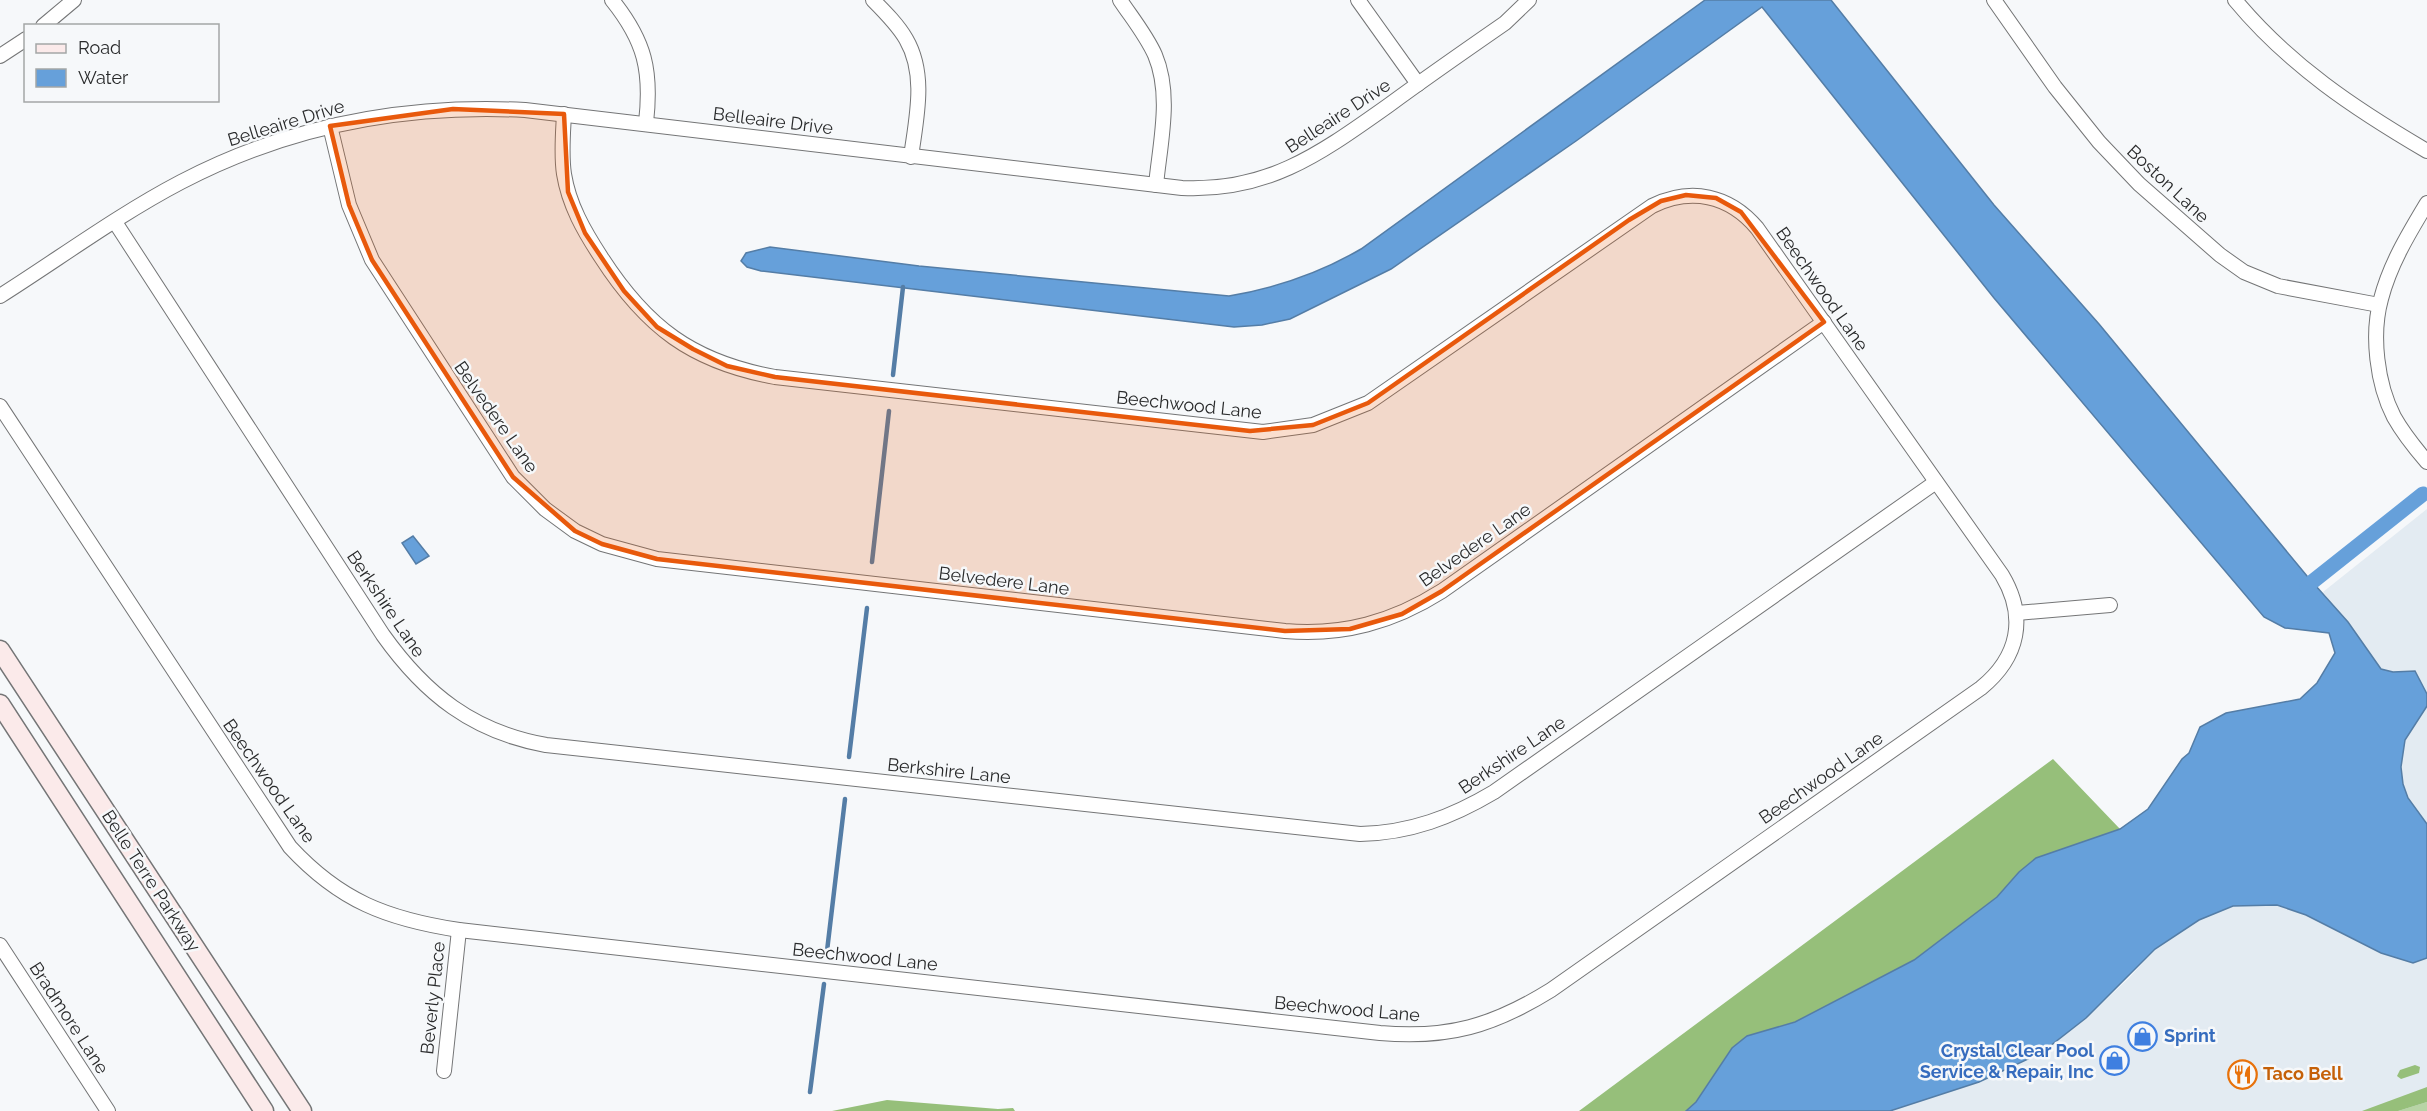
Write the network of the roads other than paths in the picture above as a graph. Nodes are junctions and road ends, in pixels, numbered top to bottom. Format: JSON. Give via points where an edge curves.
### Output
{"nodes":[{"id":1,"x":74,"y":0,"type":"edge"},
{"id":2,"x":612,"y":0,"type":"edge"},
{"id":3,"x":873,"y":0,"type":"edge"},
{"id":4,"x":1120,"y":0,"type":"edge"},
{"id":5,"x":1358,"y":0,"type":"edge"},
{"id":6,"x":1529,"y":0,"type":"edge"},
{"id":7,"x":1994,"y":0,"type":"edge"},
{"id":8,"x":2235,"y":0,"type":"edge"},
{"id":9,"x":45,"y":24,"type":"edge"},
{"id":10,"x":24,"y":40,"type":"edge"},
{"id":11,"x":1,"y":52,"type":"edge"},
{"id":12,"x":1418,"y":84,"type":"junction"},
{"id":13,"x":564,"y":114,"type":"junction"},
{"id":14,"x":646,"y":123,"type":"junction"},
{"id":15,"x":330,"y":126,"type":"junction"},
{"id":16,"x":2427,"y":151,"type":"edge"},
{"id":17,"x":911,"y":157,"type":"junction"},
{"id":18,"x":1156,"y":185,"type":"junction"},
{"id":19,"x":2427,"y":203,"type":"edge"},
{"id":20,"x":115,"y":222,"type":"junction"},
{"id":21,"x":0,"y":296,"type":"edge"},
{"id":22,"x":2379,"y":305,"type":"junction"},
{"id":23,"x":1824,"y":322,"type":"junction"},
{"id":24,"x":0,"y":406,"type":"edge"},
{"id":25,"x":2427,"y":462,"type":"edge"},
{"id":26,"x":1936,"y":482,"type":"junction"},
{"id":27,"x":2110,"y":605,"type":"dead end"},
{"id":28,"x":2017,"y":613,"type":"junction"},
{"id":29,"x":0,"y":650,"type":"edge"},
{"id":30,"x":0,"y":704,"type":"edge"},
{"id":31,"x":459,"y":930,"type":"junction"},
{"id":32,"x":0,"y":945,"type":"edge"},
{"id":33,"x":444,"y":1071,"type":"dead end"},
{"id":34,"x":108,"y":1111,"type":"edge"},
{"id":35,"x":264,"y":1111,"type":"edge"},
{"id":36,"x":302,"y":1111,"type":"edge"}],
"edges":[{"from":1,"to":9,"type":"street"},
{"from":2,"to":14,"type":"street","via":[[636,35],[645,58],[649,100]]},
{"from":3,"to":17,"type":"street","via":[[907,40],[917,69]]},
{"from":4,"to":18,"type":"street","via":[[1150,46],[1162,78],[1163,119]]},
{"from":5,"to":12,"type":"street"},
{"from":6,"to":12,"type":"street","name":"Belleaire Drive","via":[[1505,23]]},
{"from":7,"to":22,"type":"street","name":"Boston Lane","via":[[2099,142],[2139,184],[2220,255],[2244,272],[2278,286]]},
{"from":8,"to":16,"type":"street","via":[[2306,73]]},
{"from":10,"to":11,"type":"street"},
{"from":12,"to":18,"type":"street","name":"Belleaire Drive","via":[[1325,149],[1279,174],[1217,188]]},
{"from":13,"to":14,"type":"street","name":"Belleaire Drive"},
{"from":13,"to":15,"type":"street","name":"Belleaire Drive","via":[[453,108]]},
{"from":13,"to":23,"type":"street","name":"Beechwood Lane","via":[[563,171],[568,192],[585,233],[624,291],[657,327],[711,359],[775,377],[1257,431],[1313,425],[1368,403],[1629,220],[1661,201],[1686,195],[1716,198],[1742,212]]},
{"from":14,"to":17,"type":"street","name":"Belleaire Drive"},
{"from":15,"to":20,"type":"street","name":"Belleaire Drive","via":[[225,160]]},
{"from":15,"to":23,"type":"street","name":"Belvedere Lane","via":[[349,205],[372,260],[499,458],[528,494],[575,531],[602,544],[657,559],[1285,631],[1350,629],[1402,614],[1442,591]]},
{"from":17,"to":18,"type":"street","name":"Belleaire Drive"},
{"from":19,"to":22,"type":"street","via":[[2396,258]]},
{"from":20,"to":21,"type":"street","name":"Belleaire Drive"},
{"from":20,"to":26,"type":"street","name":"Berkshire Lane","via":[[411,673],[466,717],[504,734],[546,745],[1349,833],[1377,834],[1413,828],[1454,814],[1494,792]]},
{"from":22,"to":25,"type":"street","via":[[2378,352],[2389,404],[2400,427]]},
{"from":23,"to":26,"type":"street","name":"Beechwood Lane"},
{"from":24,"to":31,"type":"street","name":"Beechwood Lane","via":[[290,847],[324,880],[365,906],[404,920]]},
{"from":26,"to":28,"type":"street","name":"Beechwood Lane","via":[[2002,575]]},
{"from":27,"to":28,"type":"street"},
{"from":28,"to":31,"type":"street","name":"Beechwood Lane","via":[[2016,632],[2006,662],[1981,688],[1551,990],[1501,1018],[1466,1030],[1423,1035],[1380,1033]]},
{"from":29,"to":36,"type":"main road","name":"Belle Terre Parkway"},
{"from":30,"to":35,"type":"main road","name":"Belle Terre Parkway"},
{"from":31,"to":33,"type":"street","name":"Beverly Place"},
{"from":32,"to":34,"type":"street","name":"Bradmore Lane"}]}
